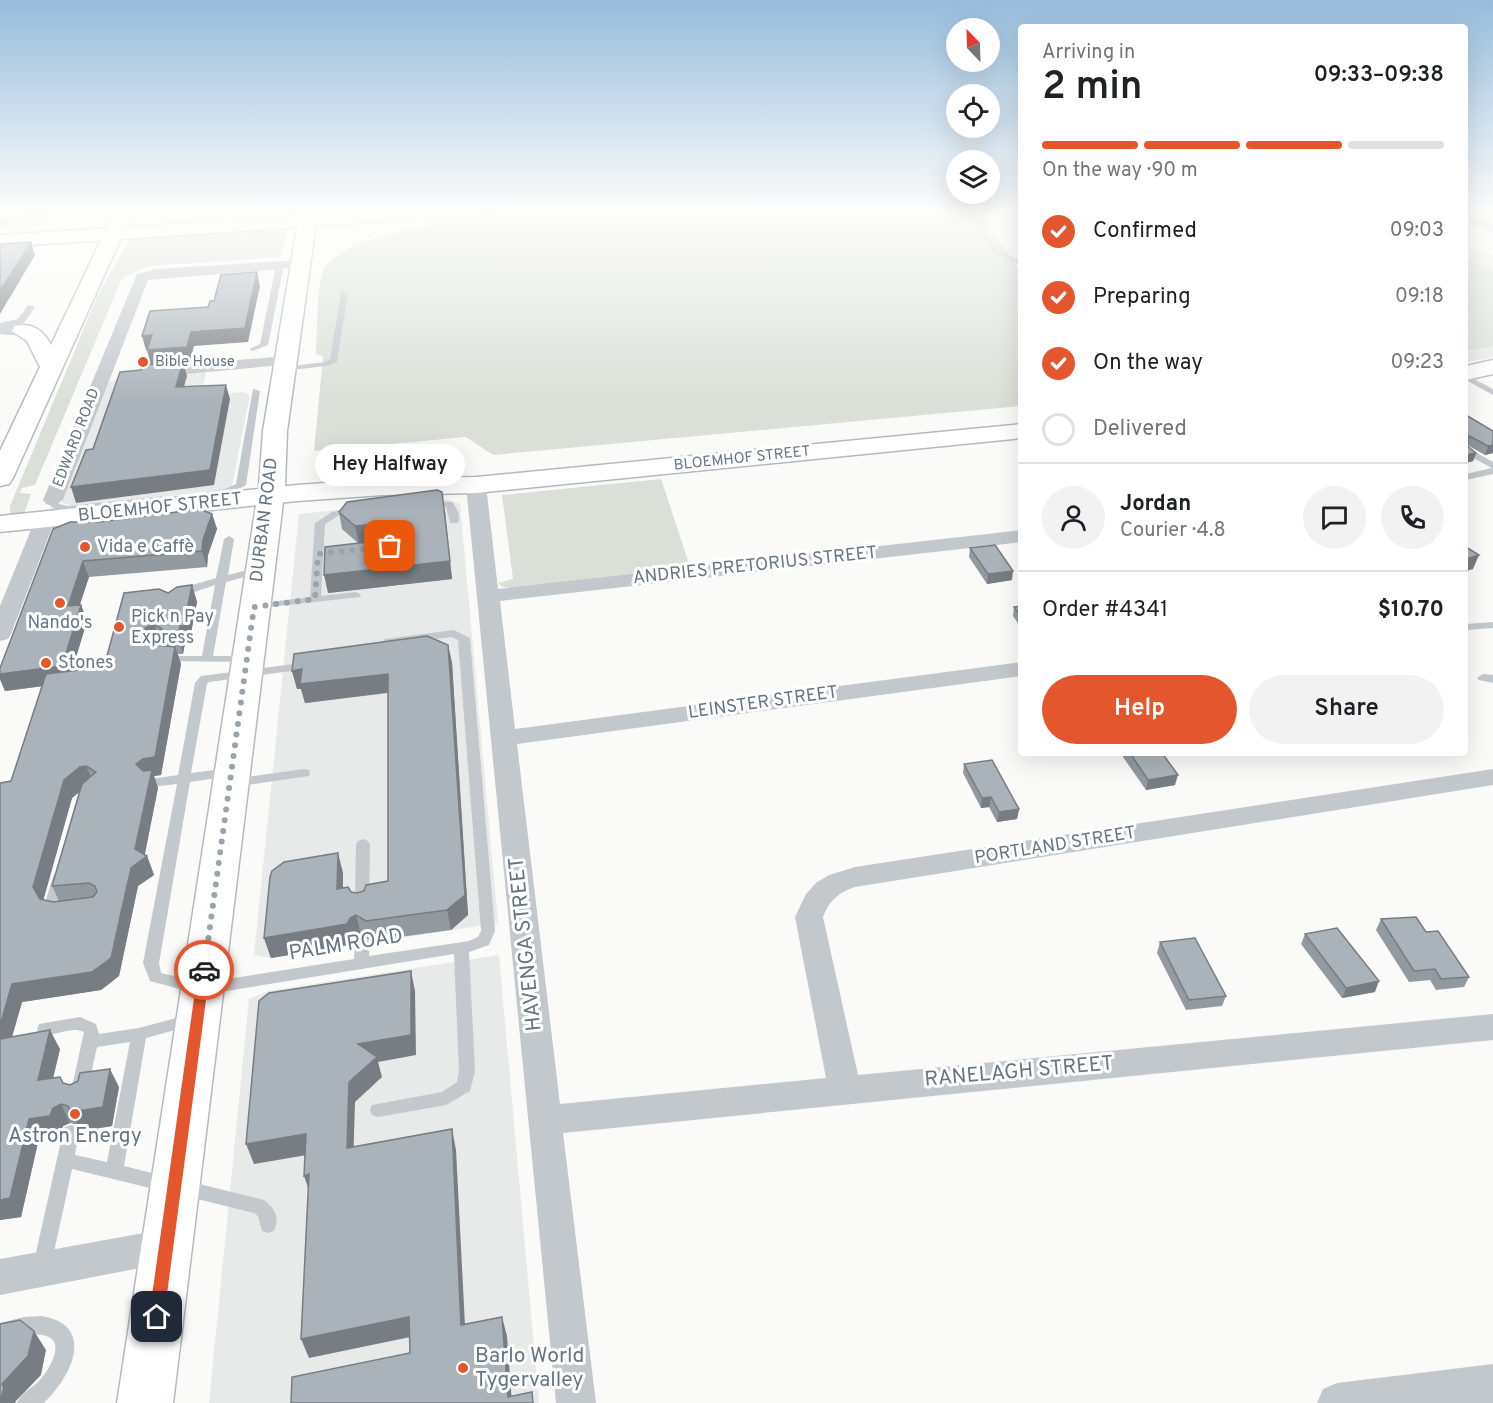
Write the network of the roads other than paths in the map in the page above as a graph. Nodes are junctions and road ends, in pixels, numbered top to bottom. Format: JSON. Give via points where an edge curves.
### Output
{"nodes":[{"id":1,"x":95,"y":274,"type":"edge"},
{"id":2,"x":152,"y":274,"type":"edge"},
{"id":3,"x":278,"y":274,"type":"edge"},
{"id":4,"x":298,"y":274,"type":"edge"},
{"id":5,"x":344,"y":294,"type":"dead end"},
{"id":6,"x":31,"y":307,"type":"dead end"},
{"id":7,"x":22,"y":326,"type":"junction"},
{"id":8,"x":0,"y":327,"type":"edge"},
{"id":9,"x":253,"y":349,"type":"dead end"},
{"id":10,"x":285,"y":365,"type":"junction"},
{"id":11,"x":52,"y":368,"type":"junction"},
{"id":12,"x":1493,"y":368,"type":"edge"},
{"id":13,"x":1468,"y":374,"type":"edge"},
{"id":14,"x":100,"y":376,"type":"junction"},
{"id":15,"x":1468,"y":376,"type":"edge"},
{"id":16,"x":256,"y":391,"type":"dead end"},
{"id":17,"x":1493,"y":392,"type":"edge"},
{"id":18,"x":1018,"y":431,"type":"edge"},
{"id":19,"x":1468,"y":451,"type":"edge"},
{"id":20,"x":1493,"y":469,"type":"edge"},
{"id":21,"x":1468,"y":476,"type":"edge"},
{"id":22,"x":0,"y":478,"type":"edge"},
{"id":23,"x":470,"y":485,"type":"junction"},
{"id":24,"x":269,"y":502,"type":"junction"},
{"id":25,"x":412,"y":505,"type":"edge"},
{"id":26,"x":365,"y":510,"type":"edge"},
{"id":27,"x":46,"y":516,"type":"junction"},
{"id":28,"x":454,"y":520,"type":"dead end"},
{"id":29,"x":0,"y":524,"type":"edge"},
{"id":30,"x":0,"y":534,"type":"edge"},
{"id":31,"x":1018,"y":536,"type":"edge"},
{"id":32,"x":229,"y":539,"type":"dead end"},
{"id":33,"x":259,"y":570,"type":"junction"},
{"id":34,"x":222,"y":580,"type":"junction"},
{"id":35,"x":356,"y":595,"type":"edge"},
{"id":36,"x":489,"y":596,"type":"junction"},
{"id":37,"x":315,"y":599,"type":"junction"},
{"id":38,"x":172,"y":605,"type":"edge"},
{"id":39,"x":254,"y":607,"type":"junction"},
{"id":40,"x":1493,"y":625,"type":"edge"},
{"id":41,"x":1468,"y":627,"type":"edge"},
{"id":42,"x":0,"y":633,"type":"edge"},
{"id":43,"x":159,"y":646,"type":"edge"},
{"id":44,"x":207,"y":659,"type":"junction"},
{"id":45,"x":246,"y":666,"type":"junction"},
{"id":46,"x":1018,"y":670,"type":"edge"},
{"id":47,"x":504,"y":738,"type":"junction"},
{"id":48,"x":304,"y":773,"type":"dead end"},
{"id":49,"x":1493,"y":777,"type":"edge"},
{"id":50,"x":185,"y":778,"type":"junction"},
{"id":51,"x":230,"y":778,"type":"junction"},
{"id":52,"x":151,"y":783,"type":"edge"},
{"id":53,"x":363,"y":844,"type":"dead end"},
{"id":54,"x":63,"y":863,"type":"edge"},
{"id":55,"x":362,"y":906,"type":"edge"},
{"id":56,"x":73,"y":912,"type":"edge"},
{"id":57,"x":362,"y":943,"type":"dead end"},
{"id":58,"x":461,"y":948,"type":"junction"},
{"id":59,"x":361,"y":964,"type":"junction"},
{"id":60,"x":200,"y":1003,"type":"junction"},
{"id":61,"x":1493,"y":1027,"type":"edge"},
{"id":62,"x":45,"y":1029,"type":"edge"},
{"id":63,"x":139,"y":1034,"type":"junction"},
{"id":64,"x":90,"y":1042,"type":"junction"},
{"id":65,"x":845,"y":1089,"type":"junction"},
{"id":66,"x":79,"y":1094,"type":"edge"},
{"id":67,"x":378,"y":1110,"type":"dead end"},
{"id":68,"x":545,"y":1120,"type":"junction"},
{"id":69,"x":71,"y":1132,"type":"edge"},
{"id":70,"x":65,"y":1160,"type":"junction"},
{"id":71,"x":114,"y":1172,"type":"junction"},
{"id":72,"x":175,"y":1187,"type":"junction"},
{"id":73,"x":268,"y":1225,"type":"dead end"},
{"id":74,"x":166,"y":1246,"type":"junction"},
{"id":75,"x":41,"y":1270,"type":"junction"},
{"id":76,"x":0,"y":1277,"type":"edge"},
{"id":77,"x":0,"y":1332,"type":"edge"},
{"id":78,"x":1493,"y":1384,"type":"edge"},
{"id":79,"x":27,"y":1403,"type":"edge"},
{"id":80,"x":145,"y":1403,"type":"edge"},
{"id":81,"x":576,"y":1403,"type":"edge"},
{"id":82,"x":1337,"y":1403,"type":"edge"}],
"edges":[{"from":1,"to":11,"type":"main road"},
{"from":2,"to":14,"type":"street","name":"EDWARD ROAD","via":[[140,279]]},
{"from":3,"to":9,"type":"lane","via":[[264,345]]},
{"from":4,"to":10,"type":"main road","name":"DURBAN ROAD"},
{"from":5,"to":10,"type":"lane","via":[[334,360],[327,364]]},
{"from":6,"to":7,"type":"lane"},
{"from":7,"to":8,"type":"street"},
{"from":7,"to":11,"type":"main road","via":[[36,337]]},
{"from":10,"to":14,"type":"street"},
{"from":10,"to":24,"type":"main road","name":"DURBAN ROAD"},
{"from":11,"to":22,"type":"main road"},
{"from":12,"to":13,"type":"main road"},
{"from":14,"to":27,"type":"street","name":"EDWARD ROAD"},
{"from":15,"to":17,"type":"lane"},
{"from":16,"to":27,"type":"lane","name":"EDWARD ROAD","via":[[241,485],[237,488],[223,493],[55,506]]},
{"from":18,"to":23,"type":"main road","name":"BLOEMHOF STREET"},
{"from":19,"to":20,"type":"lane"},
{"from":20,"to":21,"type":"lane"},
{"from":23,"to":24,"type":"main road","name":"BLOEMHOF STREET"},
{"from":23,"to":36,"type":"street","name":"HAVENGA STREET"},
{"from":24,"to":27,"type":"main road","name":"BLOEMHOF STREET"},
{"from":24,"to":33,"type":"main road","name":"DURBAN ROAD"},
{"from":25,"to":28,"type":"lane","via":[[449,504]]},
{"from":26,"to":37,"type":"lane","via":[[341,513],[320,522],[323,554]]},
{"from":27,"to":29,"type":"main road","name":"BLOEMHOF STREET"},
{"from":27,"to":30,"type":"main road","name":"BLOEMHOF STREET"},
{"from":27,"to":42,"type":"street","name":"EDWARD ROAD"},
{"from":31,"to":36,"type":"street","name":"ANDRIES PRETORIUS STREET"},
{"from":32,"to":34,"type":"lane"},
{"from":33,"to":34,"type":"lane"},
{"from":33,"to":39,"type":"main road","name":"DURBAN ROAD"},
{"from":34,"to":38,"type":"lane","via":[[184,591]]},
{"from":34,"to":44,"type":"lane"},
{"from":35,"to":37,"type":"lane"},
{"from":36,"to":47,"type":"street","name":"HAVENGA STREET"},
{"from":37,"to":39,"type":"lane"},
{"from":39,"to":45,"type":"main road","name":"DURBAN ROAD"},
{"from":40,"to":41,"type":"lane"},
{"from":43,"to":44,"type":"lane","via":[[159,657],[164,659]]},
{"from":44,"to":45,"type":"lane"},
{"from":45,"to":50,"type":"lane","via":[[201,683]]},
{"from":45,"to":51,"type":"main road","name":"DURBAN ROAD"},
{"from":45,"to":58,"type":"lane","name":"PALM ROAD","via":[[366,658],[394,640],[454,633],[463,636],[488,936],[478,945]]},
{"from":46,"to":47,"type":"street","name":"LEINSTER STREET"},
{"from":47,"to":68,"type":"street","name":"HAVENGA STREET"},
{"from":48,"to":51,"type":"lane"},
{"from":49,"to":65,"type":"street","name":"PORTLAND STREET","via":[[855,877],[834,884],[819,896],[809,917]]},
{"from":50,"to":51,"type":"lane"},
{"from":50,"to":52,"type":"lane"},
{"from":50,"to":60,"type":"lane","via":[[150,968],[160,980]]},
{"from":51,"to":60,"type":"main road","name":"DURBAN ROAD"},
{"from":53,"to":55,"type":"lane"},
{"from":54,"to":56,"type":"lane","via":[[51,906],[57,913]]},
{"from":57,"to":59,"type":"lane"},
{"from":58,"to":59,"type":"lane","name":"PALM ROAD"},
{"from":58,"to":67,"type":"lane","via":[[467,1071],[464,1086],[446,1098]]},
{"from":59,"to":60,"type":"lane","name":"PALM ROAD"},
{"from":60,"to":63,"type":"lane"},
{"from":60,"to":72,"type":"main road","name":"DURBAN ROAD"},
{"from":61,"to":65,"type":"street","name":"RANELAGH STREET"},
{"from":62,"to":64,"type":"lane","via":[[86,1025],[92,1032]]},
{"from":63,"to":64,"type":"lane"},
{"from":63,"to":71,"type":"lane"},
{"from":64,"to":66,"type":"lane"},
{"from":65,"to":68,"type":"street","name":"RANELAGH STREET"},
{"from":68,"to":81,"type":"street","name":"HAVENGA STREET"},
{"from":69,"to":70,"type":"lane"},
{"from":70,"to":71,"type":"lane"},
{"from":70,"to":75,"type":"lane"},
{"from":71,"to":72,"type":"lane"},
{"from":72,"to":73,"type":"lane","via":[[258,1206],[267,1212]]},
{"from":72,"to":74,"type":"main road","name":"DURBAN ROAD"},
{"from":74,"to":75,"type":"street"},
{"from":74,"to":80,"type":"main road","name":"DURBAN ROAD"},
{"from":75,"to":76,"type":"street"},
{"from":77,"to":79,"type":"lane","via":[[48,1326],[63,1339],[64,1361],[58,1376]]},
{"from":78,"to":82,"type":"street"}]}
